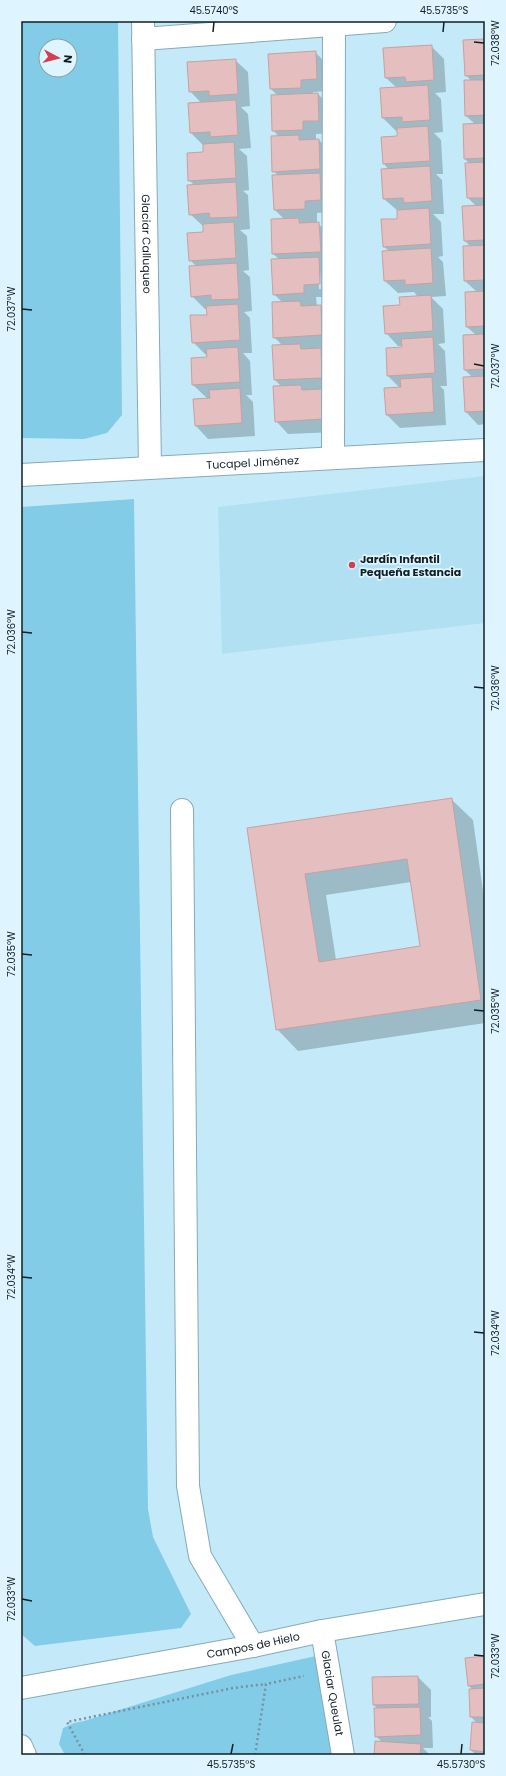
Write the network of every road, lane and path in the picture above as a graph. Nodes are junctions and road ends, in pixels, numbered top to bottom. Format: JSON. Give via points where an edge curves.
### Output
{"nodes":[{"id":1,"x":385,"y":21,"type":"edge"},
{"id":2,"x":334,"y":23,"type":"edge"},
{"id":3,"x":143,"y":30,"type":"edge"},
{"id":4,"x":485,"y":450,"type":"edge"},
{"id":5,"x":333,"y":457,"type":"junction"},
{"id":6,"x":150,"y":467,"type":"junction"},
{"id":7,"x":21,"y":475,"type":"edge"},
{"id":8,"x":182,"y":810,"type":"dead end"},
{"id":9,"x":485,"y":1604,"type":"edge"},
{"id":10,"x":322,"y":1631,"type":"junction"},
{"id":11,"x":253,"y":1646,"type":"junction"},
{"id":12,"x":308,"y":1676,"type":"dead end"},
{"id":13,"x":266,"y":1684,"type":"junction"},
{"id":14,"x":21,"y":1688,"type":"edge"},
{"id":15,"x":21,"y":1746,"type":"edge"},
{"id":16,"x":25,"y":1755,"type":"edge"},
{"id":17,"x":85,"y":1755,"type":"edge"},
{"id":18,"x":255,"y":1755,"type":"edge"},
{"id":19,"x":342,"y":1755,"type":"edge"}],
"edges":[{"from":1,"to":2,"type":"street"},
{"from":2,"to":3,"type":"street"},
{"from":2,"to":5,"type":"street"},
{"from":3,"to":6,"type":"street","name":"Glaciar Calluqueo"},
{"from":4,"to":5,"type":"street","name":"Tucapel Jiménez"},
{"from":5,"to":6,"type":"street","name":"Tucapel Jiménez"},
{"from":6,"to":7,"type":"street","name":"Tucapel Jiménez"},
{"from":8,"to":11,"type":"street","via":[[188,1486],[200,1556]]},
{"from":9,"to":10,"type":"street","name":"Campos de Hielo"},
{"from":10,"to":11,"type":"street","name":"Campos de Hielo"},
{"from":10,"to":19,"type":"street","name":"Glaciar Queulat"},
{"from":11,"to":14,"type":"street","name":"Campos de Hielo"},
{"from":12,"to":13,"type":"path"},
{"from":13,"to":17,"type":"path","via":[[233,1688],[67,1722]]},
{"from":13,"to":18,"type":"path"},
{"from":15,"to":16,"type":"street"}]}
